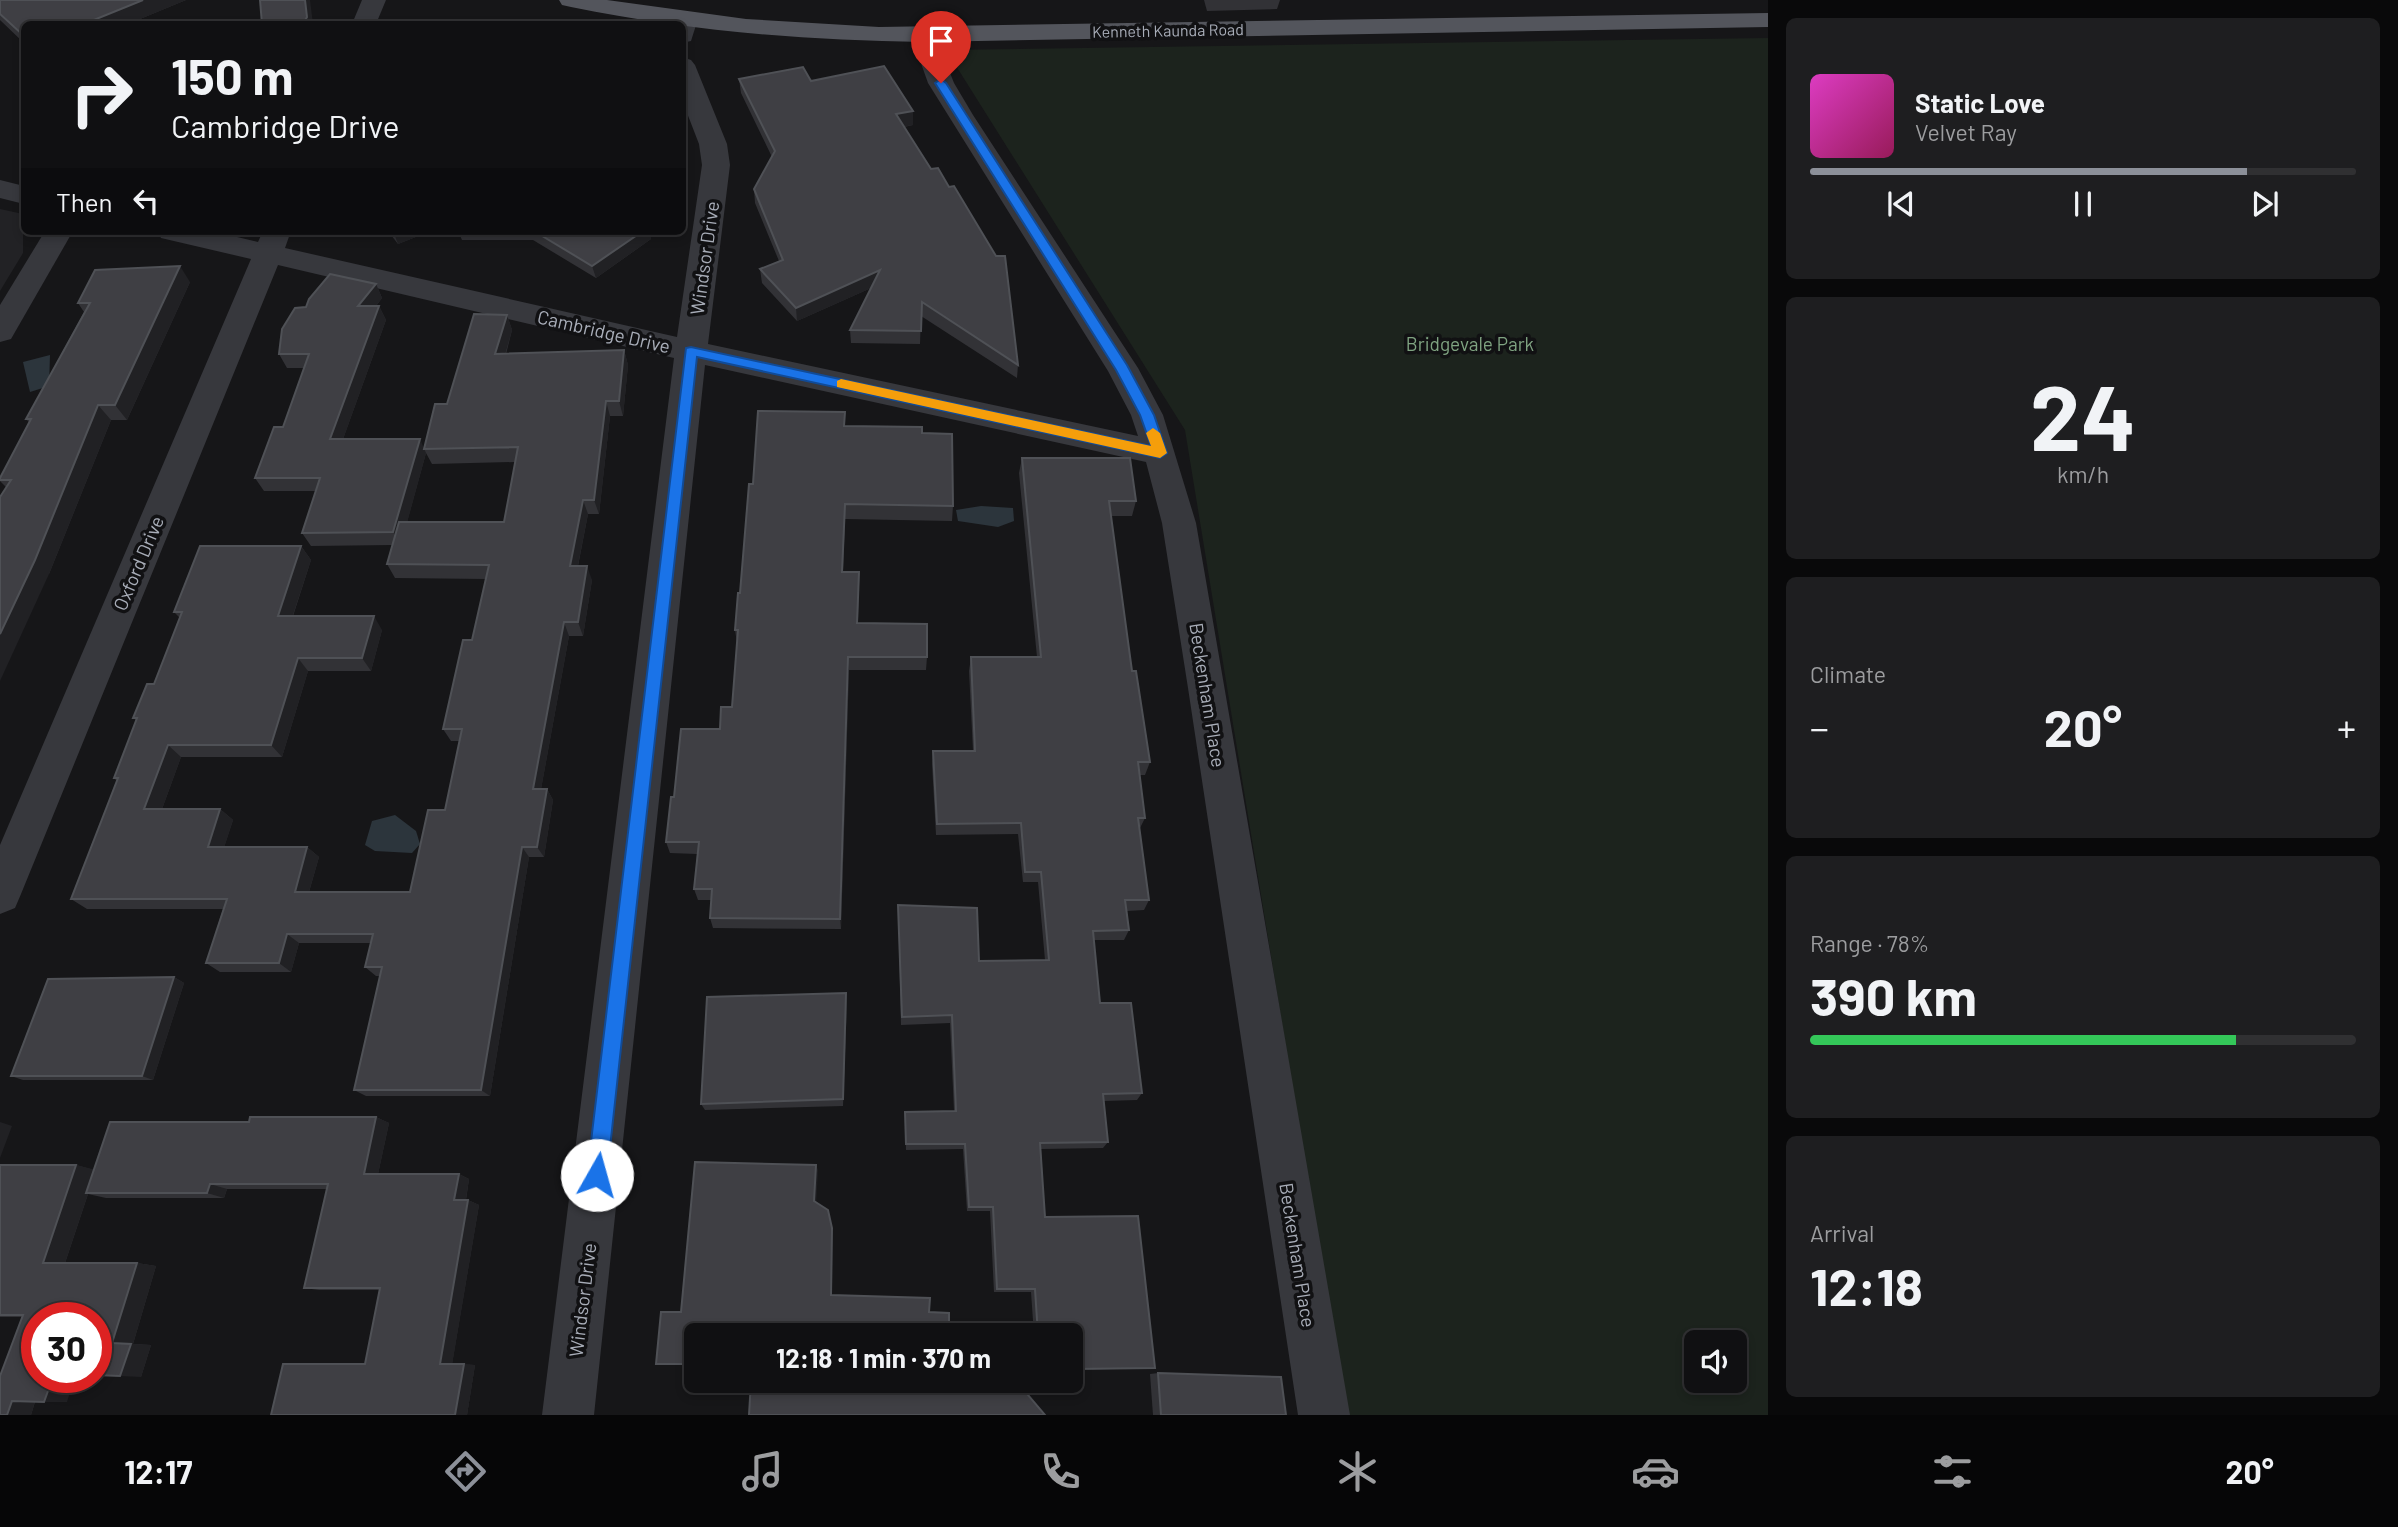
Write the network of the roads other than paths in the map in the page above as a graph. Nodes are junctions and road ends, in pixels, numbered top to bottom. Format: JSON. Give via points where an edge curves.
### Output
{"nodes":[{"id":1,"x":374,"y":0,"type":"edge"},
{"id":2,"x":571,"y":0,"type":"edge"},
{"id":3,"x":1768,"y":20,"type":"edge"},
{"id":4,"x":365,"y":21,"type":"edge"},
{"id":5,"x":653,"y":21,"type":"edge"},
{"id":6,"x":686,"y":29,"type":"edge"},
{"id":7,"x":923,"y":35,"type":"junction"},
{"id":8,"x":686,"y":76,"type":"edge"},
{"id":9,"x":0,"y":189,"type":"edge"},
{"id":10,"x":21,"y":194,"type":"edge"},
{"id":11,"x":57,"y":235,"type":"edge"},
{"id":12,"x":208,"y":235,"type":"edge"},
{"id":13,"x":272,"y":242,"type":"edge"},
{"id":14,"x":0,"y":331,"type":"edge"},
{"id":15,"x":691,"y":351,"type":"junction"},
{"id":16,"x":1160,"y":453,"type":"junction"},
{"id":17,"x":0,"y":894,"type":"edge"},
{"id":18,"x":568,"y":1415,"type":"edge"},
{"id":19,"x":1324,"y":1415,"type":"edge"}],
"edges":[{"from":1,"to":4,"type":"street"},
{"from":2,"to":5,"type":"main road","name":"Kenneth Kaunda Road"},
{"from":3,"to":7,"type":"main road","name":"Kenneth Kaunda Road"},
{"from":6,"to":7,"type":"main road","name":"Kenneth Kaunda Road"},
{"from":7,"to":16,"type":"street","name":"Beckenham Place","via":[[941,83],[960,115],[1122,368],[1147,415]]},
{"from":8,"to":15,"type":"street","name":"Windsor Drive","via":[[716,158]]},
{"from":9,"to":10,"type":"street"},
{"from":11,"to":14,"type":"street"},
{"from":12,"to":13,"type":"street","name":"Cambridge Drive"},
{"from":13,"to":15,"type":"street","name":"Cambridge Drive"},
{"from":13,"to":17,"type":"street","name":"Oxford Drive"},
{"from":15,"to":16,"type":"street","name":"Cambridge Drive"},
{"from":15,"to":18,"type":"street","name":"Windsor Drive"},
{"from":16,"to":19,"type":"street","name":"Beckenham Place","via":[[1179,523],[1208,688]]}]}
